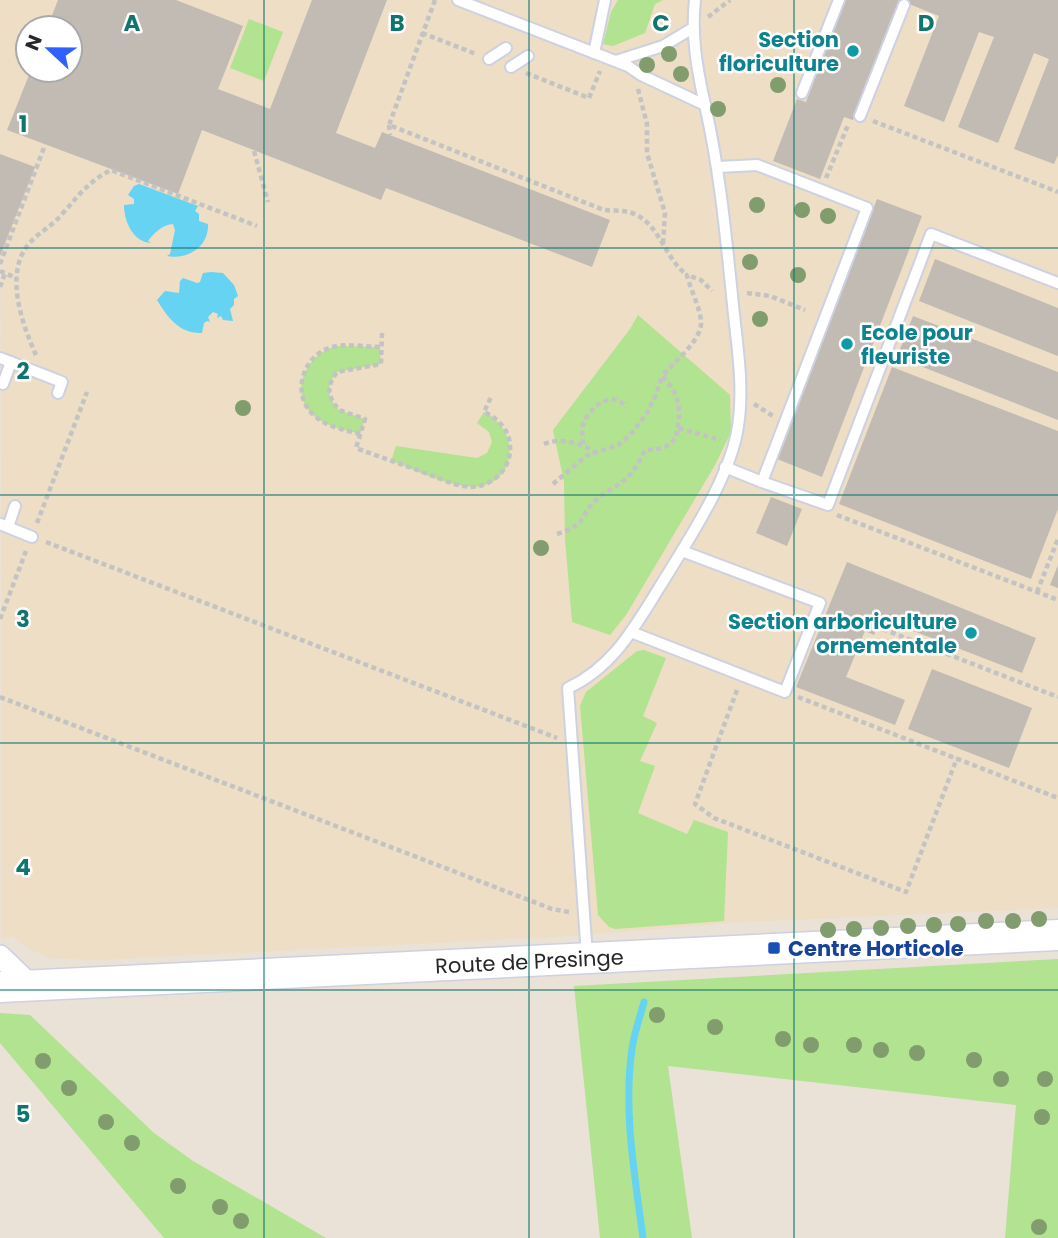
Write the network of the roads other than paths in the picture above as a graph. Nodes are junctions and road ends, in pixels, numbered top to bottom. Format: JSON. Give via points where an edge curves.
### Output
{"nodes":[{"id":1,"x":458,"y":0,"type":"edge"},
{"id":2,"x":605,"y":0,"type":"edge"},
{"id":3,"x":695,"y":0,"type":"edge"},
{"id":4,"x":839,"y":0,"type":"edge"},
{"id":5,"x":904,"y":5,"type":"dead end"},
{"id":6,"x":693,"y":28,"type":"junction"},
{"id":7,"x":506,"y":48,"type":"dead end"},
{"id":8,"x":594,"y":53,"type":"junction"},
{"id":9,"x":527,"y":56,"type":"dead end"},
{"id":10,"x":489,"y":59,"type":"dead end"},
{"id":11,"x":614,"y":61,"type":"junction"},
{"id":12,"x":511,"y":67,"type":"dead end"},
{"id":13,"x":802,"y":93,"type":"dead end"},
{"id":14,"x":705,"y":105,"type":"junction"},
{"id":15,"x":860,"y":116,"type":"road end"},
{"id":16,"x":718,"y":167,"type":"junction"},
{"id":17,"x":1058,"y":283,"type":"edge"},
{"id":18,"x":5,"y":360,"type":"edge"},
{"id":19,"x":3,"y":384,"type":"dead end"},
{"id":20,"x":58,"y":393,"type":"dead end"},
{"id":21,"x":725,"y":467,"type":"junction"},
{"id":22,"x":762,"y":482,"type":"junction"},
{"id":23,"x":15,"y":506,"type":"dead end"},
{"id":24,"x":4,"y":526,"type":"edge"},
{"id":25,"x":32,"y":537,"type":"road end"},
{"id":26,"x":681,"y":551,"type":"junction"},
{"id":27,"x":631,"y":632,"type":"junction"},
{"id":28,"x":1058,"y":935,"type":"edge"},
{"id":29,"x":0,"y":956,"type":"edge"},
{"id":30,"x":587,"y":959,"type":"junction"},
{"id":31,"x":15,"y":986,"type":"edge"}],
"edges":[{"from":1,"to":8,"type":"lane"},
{"from":2,"to":8,"type":"lane"},
{"from":3,"to":6,"type":"lane"},
{"from":4,"to":13,"type":"lane"},
{"from":5,"to":15,"type":"lane"},
{"from":6,"to":11,"type":"lane","via":[[663,46]]},
{"from":6,"to":14,"type":"lane"},
{"from":7,"to":10,"type":"lane"},
{"from":8,"to":11,"type":"lane"},
{"from":9,"to":12,"type":"lane"},
{"from":11,"to":14,"type":"lane"},
{"from":14,"to":16,"type":"lane"},
{"from":16,"to":21,"type":"lane","via":[[740,392],[738,430]]},
{"from":16,"to":22,"type":"lane","via":[[757,165],[867,208]]},
{"from":17,"to":22,"type":"lane","via":[[931,234],[828,505]]},
{"from":18,"to":19,"type":"lane"},
{"from":18,"to":20,"type":"lane","via":[[62,382]]},
{"from":21,"to":22,"type":"lane"},
{"from":21,"to":26,"type":"lane"},
{"from":23,"to":24,"type":"lane"},
{"from":24,"to":25,"type":"lane"},
{"from":26,"to":27,"type":"lane"},
{"from":26,"to":27,"type":"lane","via":[[820,603],[785,692]]},
{"from":27,"to":30,"type":"lane","via":[[604,667],[568,688]]},
{"from":28,"to":30,"type":"street","name":"Route de Presinge"},
{"from":29,"to":31,"type":"street"},
{"from":30,"to":31,"type":"street","name":"Route de Presinge"}]}
